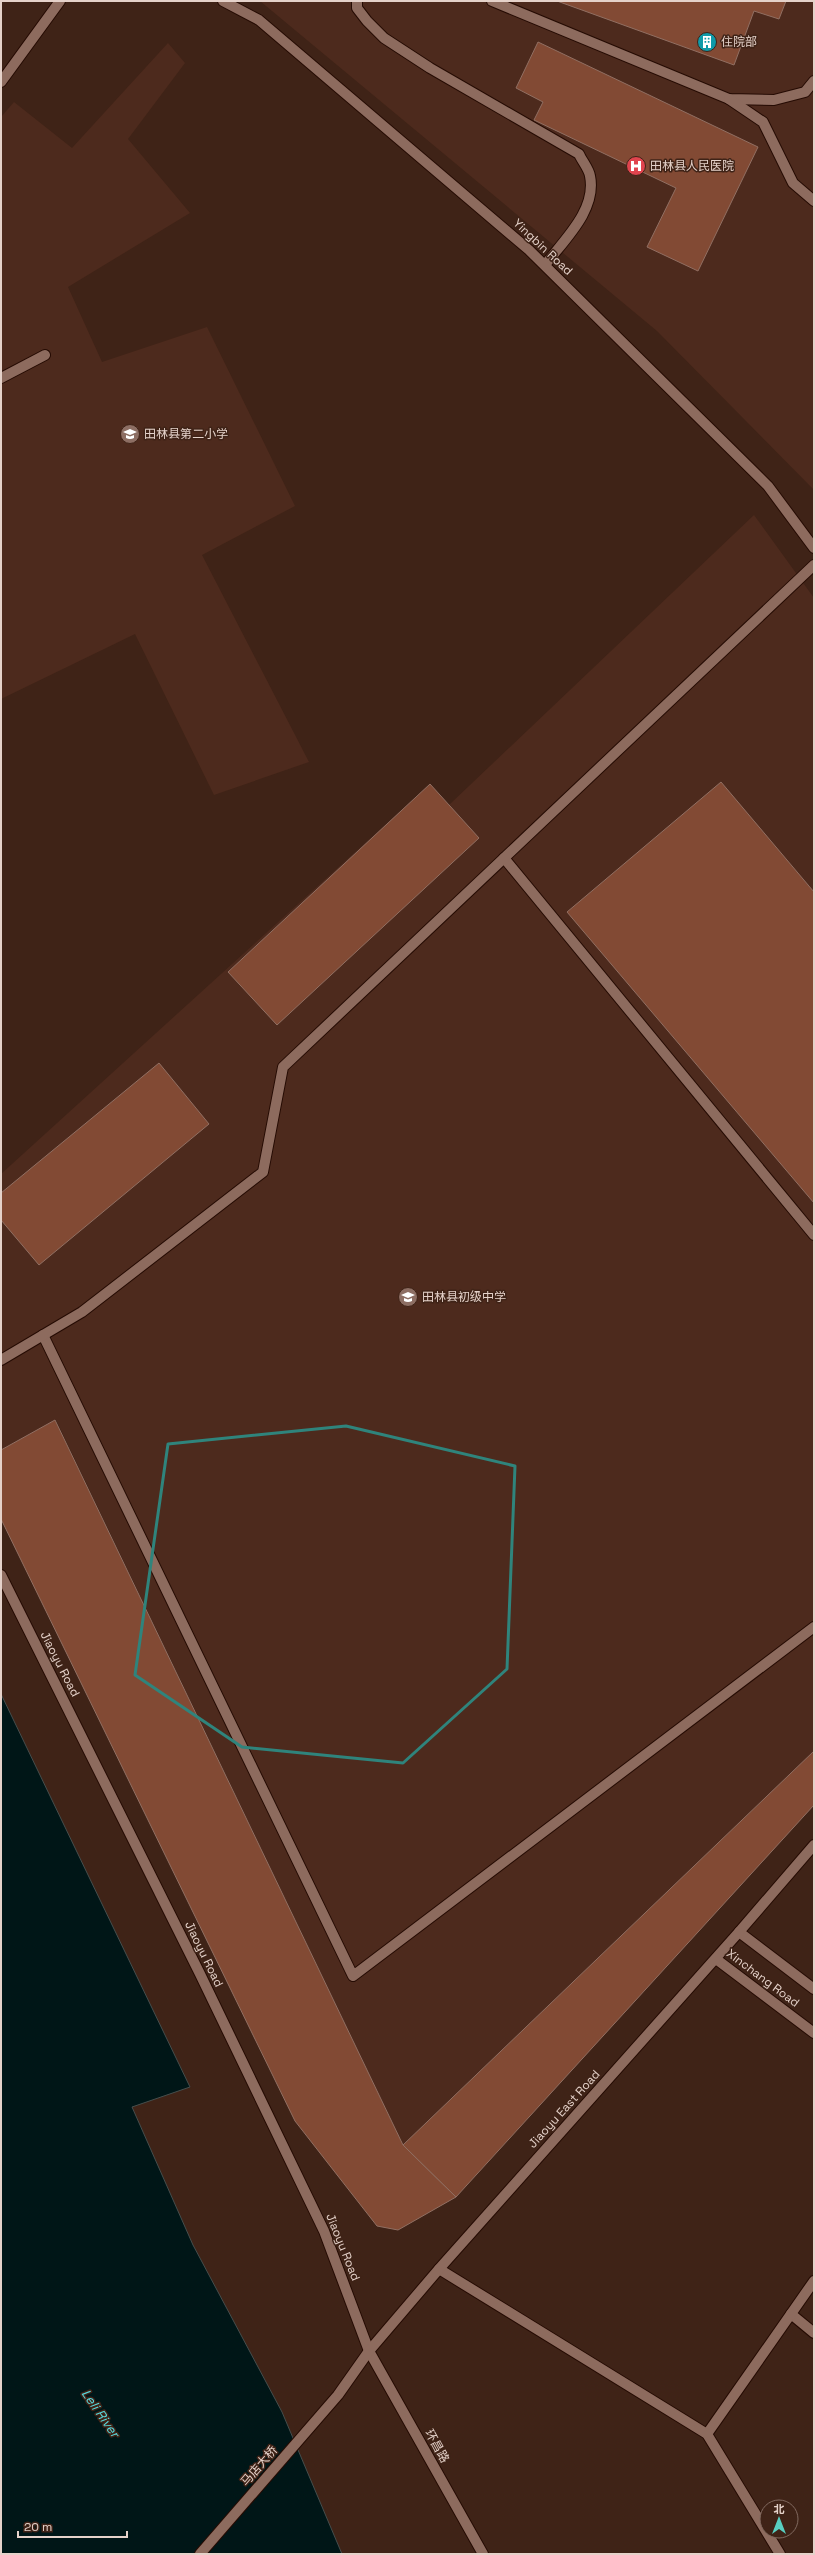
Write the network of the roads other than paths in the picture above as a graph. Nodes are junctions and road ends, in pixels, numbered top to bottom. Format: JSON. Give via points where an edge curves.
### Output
{"nodes":[{"id":1,"x":60,"y":1,"type":"edge"},
{"id":2,"x":223,"y":1,"type":"edge"},
{"id":3,"x":356,"y":1,"type":"edge"},
{"id":4,"x":492,"y":1,"type":"edge"},
{"id":5,"x":814,"y":81,"type":"edge"},
{"id":6,"x":1,"y":82,"type":"edge"},
{"id":7,"x":729,"y":99,"type":"junction"},
{"id":8,"x":814,"y":201,"type":"edge"},
{"id":9,"x":546,"y":265,"type":"junction"},
{"id":10,"x":45,"y":355,"type":"dead end"},
{"id":11,"x":1,"y":378,"type":"edge"},
{"id":12,"x":814,"y":548,"type":"edge"},
{"id":13,"x":814,"y":565,"type":"edge"},
{"id":14,"x":504,"y":858,"type":"junction"},
{"id":15,"x":814,"y":1235,"type":"edge"},
{"id":16,"x":43,"y":1335,"type":"junction"},
{"id":17,"x":1,"y":1360,"type":"edge"},
{"id":18,"x":1,"y":1575,"type":"edge"},
{"id":19,"x":814,"y":1627,"type":"edge"},
{"id":20,"x":814,"y":1845,"type":"edge"},
{"id":21,"x":739,"y":1932,"type":"junction"},
{"id":22,"x":716,"y":1959,"type":"junction"},
{"id":23,"x":814,"y":1989,"type":"edge"},
{"id":24,"x":814,"y":2033,"type":"edge"},
{"id":25,"x":439,"y":2269,"type":"junction"},
{"id":26,"x":814,"y":2281,"type":"edge"},
{"id":27,"x":791,"y":2314,"type":"junction"},
{"id":28,"x":814,"y":2333,"type":"edge"},
{"id":29,"x":369,"y":2351,"type":"junction"},
{"id":30,"x":338,"y":2395,"type":"joint"},
{"id":31,"x":707,"y":2434,"type":"junction"},
{"id":32,"x":200,"y":2554,"type":"edge"},
{"id":33,"x":483,"y":2554,"type":"edge"},
{"id":34,"x":780,"y":2554,"type":"edge"}],
"edges":[{"from":1,"to":6,"type":"street"},
{"from":2,"to":9,"type":"street","name":"Yingbin Road","via":[[259,20]]},
{"from":3,"to":9,"type":"street","via":[[357,8],[384,38],[430,68],[579,154],[590,175],[591,192],[588,207]]},
{"from":4,"to":7,"type":"street"},
{"from":5,"to":7,"type":"street","via":[[805,92],[774,100]]},
{"from":7,"to":8,"type":"street","via":[[763,122],[793,183]]},
{"from":9,"to":12,"type":"street","name":"Yingbin Road","via":[[768,486]]},
{"from":10,"to":11,"type":"street"},
{"from":13,"to":14,"type":"street"},
{"from":14,"to":15,"type":"street"},
{"from":14,"to":16,"type":"street","via":[[283,1067],[263,1172],[82,1312]]},
{"from":16,"to":17,"type":"street"},
{"from":16,"to":19,"type":"street","via":[[353,1976]]},
{"from":18,"to":29,"type":"street","name":"Jiaoyu Road","via":[[197,1967],[324,2231]]},
{"from":20,"to":21,"type":"street","name":"Jiaoyu East Road"},
{"from":21,"to":22,"type":"street","name":"Jiaoyu East Road"},
{"from":21,"to":23,"type":"street","name":"Xinchang Road"},
{"from":22,"to":24,"type":"street","name":"Xinchang Road"},
{"from":22,"to":25,"type":"street","name":"Jiaoyu East Road"},
{"from":25,"to":29,"type":"street","name":"Jiaoyu East Road"},
{"from":25,"to":31,"type":"street"},
{"from":26,"to":27,"type":"street"},
{"from":27,"to":28,"type":"street"},
{"from":27,"to":31,"type":"street"},
{"from":29,"to":30,"type":"street","name":"Jiaoyu East Road"},
{"from":29,"to":33,"type":"street","name":"环昌路"},
{"from":30,"to":32,"type":"street","name":"马店大桥"},
{"from":31,"to":34,"type":"street"}]}
